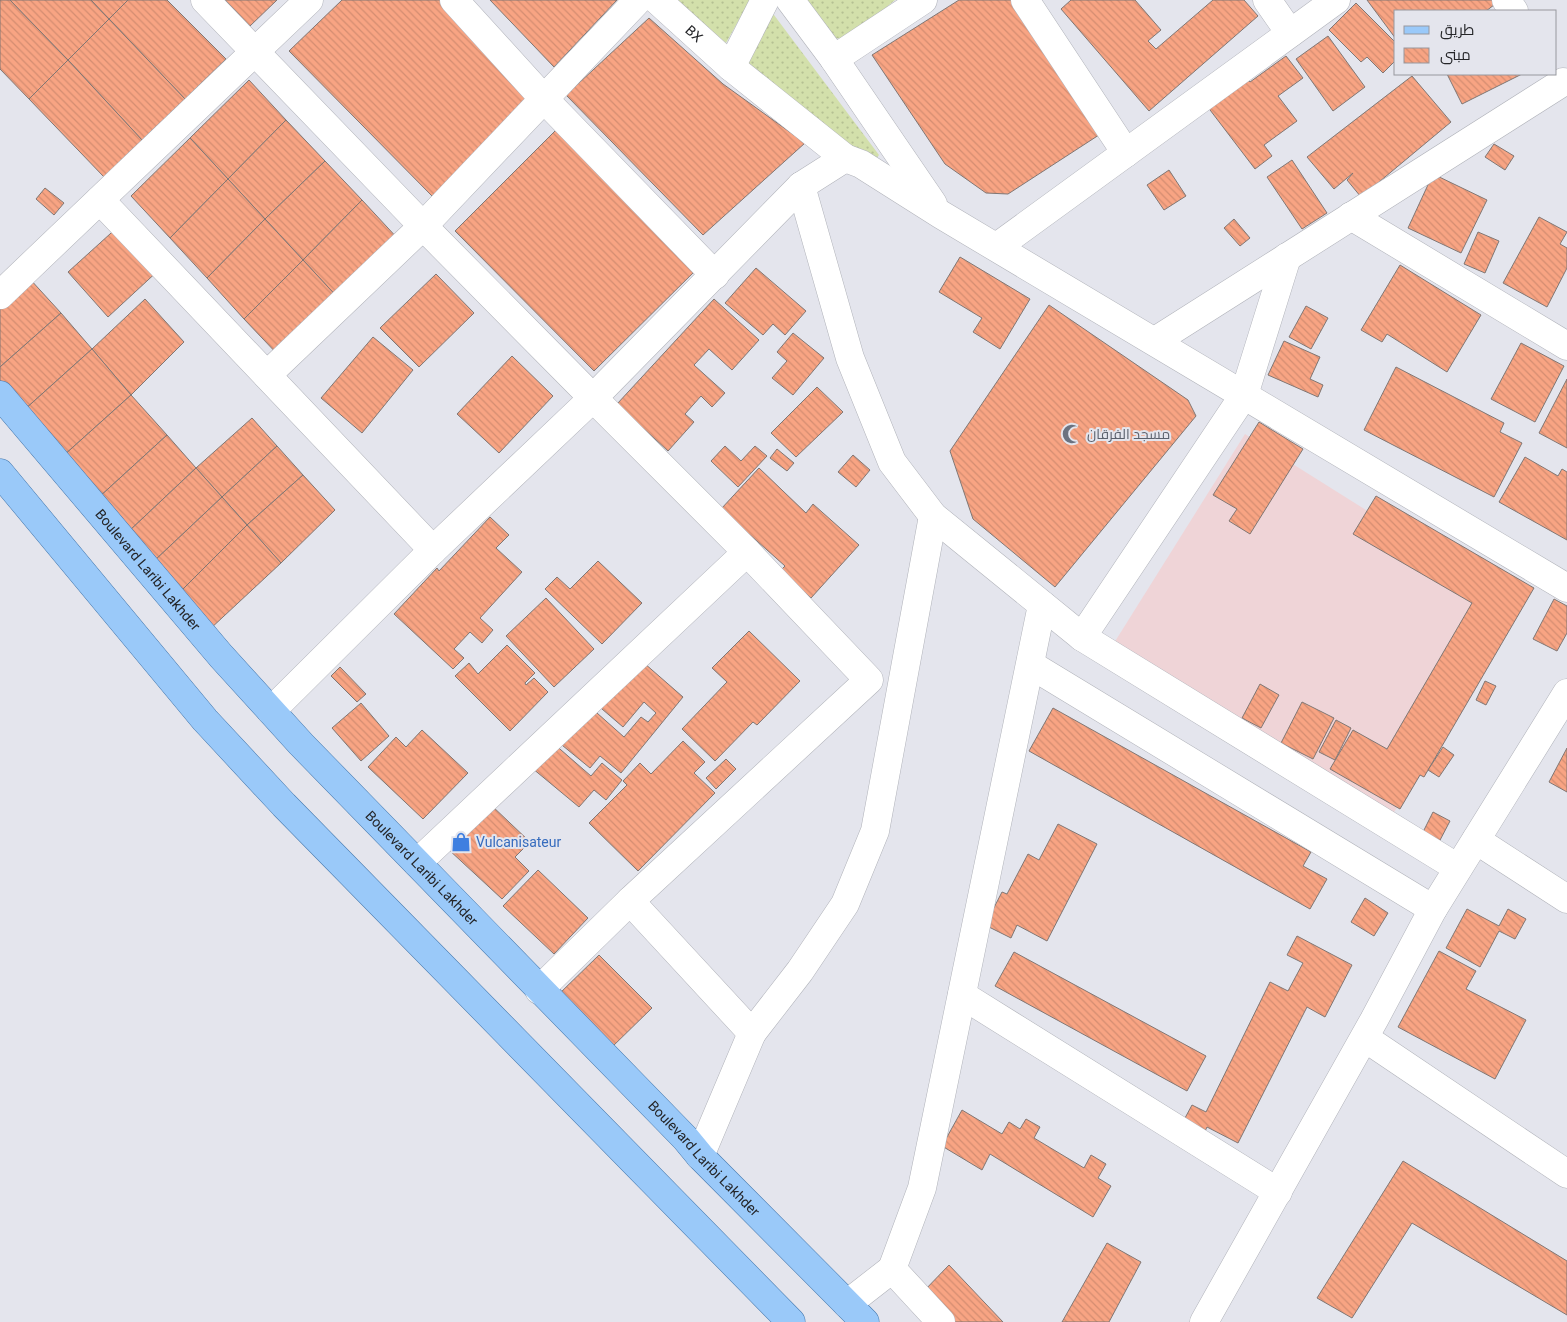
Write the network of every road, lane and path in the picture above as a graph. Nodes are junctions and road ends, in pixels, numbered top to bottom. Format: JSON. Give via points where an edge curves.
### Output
{"nodes":[{"id":1,"x":205,"y":0,"type":"edge"},
{"id":2,"x":309,"y":0,"type":"edge"},
{"id":3,"x":454,"y":0,"type":"edge"},
{"id":4,"x":638,"y":0,"type":"edge"},
{"id":5,"x":657,"y":0,"type":"edge"},
{"id":6,"x":765,"y":0,"type":"edge"},
{"id":7,"x":790,"y":0,"type":"edge"},
{"id":8,"x":923,"y":0,"type":"edge"},
{"id":9,"x":1026,"y":0,"type":"edge"},
{"id":10,"x":1267,"y":0,"type":"edge"},
{"id":11,"x":1336,"y":0,"type":"edge"},
{"id":12,"x":1290,"y":33,"type":"junction"},
{"id":13,"x":255,"y":51,"type":"junction"},
{"id":14,"x":834,"y":59,"type":"junction"},
{"id":15,"x":731,"y":67,"type":"junction"},
{"id":16,"x":1562,"y":80,"type":"edge"},
{"id":17,"x":544,"y":99,"type":"junction"},
{"id":18,"x":1126,"y":153,"type":"junction"},
{"id":19,"x":845,"y":158,"type":"junction"},
{"id":20,"x":801,"y":186,"type":"junction"},
{"id":21,"x":100,"y":200,"type":"junction"},
{"id":22,"x":940,"y":214,"type":"junction"},
{"id":23,"x":1351,"y":216,"type":"junction"},
{"id":24,"x":423,"y":226,"type":"junction"},
{"id":25,"x":998,"y":246,"type":"junction"},
{"id":26,"x":1287,"y":257,"type":"junction"},
{"id":27,"x":715,"y":274,"type":"junction"},
{"id":28,"x":0,"y":295,"type":"edge"},
{"id":29,"x":1154,"y":341,"type":"junction"},
{"id":30,"x":1567,"y":346,"type":"edge"},
{"id":31,"x":267,"y":375,"type":"junction"},
{"id":32,"x":0,"y":395,"type":"edge"},
{"id":33,"x":1244,"y":395,"type":"junction"},
{"id":34,"x":593,"y":398,"type":"junction"},
{"id":35,"x":0,"y":473,"type":"edge"},
{"id":36,"x":933,"y":516,"type":"junction"},
{"id":37,"x":433,"y":550,"type":"junction"},
{"id":38,"x":747,"y":552,"type":"junction"},
{"id":39,"x":1567,"y":588,"type":"edge"},
{"id":40,"x":1042,"y":605,"type":"junction"},
{"id":41,"x":1082,"y":637,"type":"junction"},
{"id":42,"x":1030,"y":665,"type":"junction"},
{"id":43,"x":1567,"y":693,"type":"edge"},
{"id":44,"x":271,"y":711,"type":"junction"},
{"id":45,"x":1476,"y":840,"type":"junction"},
{"id":46,"x":417,"y":863,"type":"junction"},
{"id":47,"x":1458,"y":868,"type":"junction"},
{"id":48,"x":1567,"y":899,"type":"edge"},
{"id":49,"x":630,"y":900,"type":"junction"},
{"id":50,"x":1433,"y":909,"type":"junction"},
{"id":51,"x":539,"y":990,"type":"junction"},
{"id":52,"x":962,"y":995,"type":"junction"},
{"id":53,"x":752,"y":1033,"type":"junction"},
{"id":54,"x":1364,"y":1038,"type":"junction"},
{"id":55,"x":700,"y":1156,"type":"junction"},
{"id":56,"x":1567,"y":1174,"type":"edge"},
{"id":57,"x":1278,"y":1192,"type":"junction"},
{"id":58,"x":892,"y":1268,"type":"junction"},
{"id":59,"x":856,"y":1313,"type":"edge"},
{"id":60,"x":790,"y":1322,"type":"edge"},
{"id":61,"x":941,"y":1322,"type":"edge"},
{"id":62,"x":1204,"y":1322,"type":"edge"}],
"edges":[{"from":1,"to":13,"type":"street"},
{"from":2,"to":13,"type":"street"},
{"from":3,"to":17,"type":"street"},
{"from":4,"to":17,"type":"street"},
{"from":5,"to":15,"type":"street","name":"BX"},
{"from":6,"to":15,"type":"street"},
{"from":7,"to":14,"type":"street"},
{"from":8,"to":14,"type":"street"},
{"from":9,"to":18,"type":"street"},
{"from":10,"to":12,"type":"street"},
{"from":11,"to":12,"type":"street"},
{"from":12,"to":18,"type":"street"},
{"from":13,"to":21,"type":"street"},
{"from":13,"to":24,"type":"street"},
{"from":14,"to":22,"type":"street"},
{"from":15,"to":19,"type":"street","name":"BX"},
{"from":16,"to":23,"type":"street"},
{"from":17,"to":24,"type":"street"},
{"from":17,"to":27,"type":"street"},
{"from":18,"to":25,"type":"street"},
{"from":19,"to":20,"type":"street"},
{"from":19,"to":22,"type":"street","name":"BX","via":[[861,164]]},
{"from":20,"to":27,"type":"street"},
{"from":20,"to":36,"type":"street","via":[[850,358],[892,462]]},
{"from":21,"to":28,"type":"street"},
{"from":21,"to":31,"type":"street"},
{"from":22,"to":25,"type":"street","name":"BX"},
{"from":23,"to":26,"type":"street"},
{"from":23,"to":30,"type":"street"},
{"from":24,"to":31,"type":"street"},
{"from":24,"to":34,"type":"street"},
{"from":25,"to":29,"type":"street","name":"BX"},
{"from":26,"to":29,"type":"street"},
{"from":26,"to":33,"type":"street"},
{"from":27,"to":34,"type":"street"},
{"from":29,"to":33,"type":"street","name":"BX"},
{"from":31,"to":37,"type":"street"},
{"from":32,"to":44,"type":"main road","name":"Boulevard Laribi Lakhder"},
{"from":33,"to":39,"type":"street","name":"BX"},
{"from":33,"to":41,"type":"street"},
{"from":34,"to":37,"type":"street"},
{"from":34,"to":38,"type":"street"},
{"from":35,"to":60,"type":"main road","via":[[205,720],[284,805]]},
{"from":36,"to":40,"type":"street"},
{"from":36,"to":53,"type":"street","via":[[875,830],[845,904]]},
{"from":37,"to":44,"type":"street"},
{"from":38,"to":46,"type":"street"},
{"from":38,"to":49,"type":"street","via":[[869,680]]},
{"from":40,"to":41,"type":"street"},
{"from":40,"to":42,"type":"street"},
{"from":41,"to":47,"type":"street"},
{"from":42,"to":50,"type":"street"},
{"from":42,"to":52,"type":"street"},
{"from":43,"to":45,"type":"street"},
{"from":44,"to":46,"type":"main road","name":"Boulevard Laribi Lakhder"},
{"from":45,"to":47,"type":"street"},
{"from":45,"to":48,"type":"street"},
{"from":46,"to":51,"type":"main road","name":"Boulevard Laribi Lakhder"},
{"from":47,"to":50,"type":"street"},
{"from":49,"to":51,"type":"street"},
{"from":49,"to":53,"type":"street"},
{"from":50,"to":54,"type":"street"},
{"from":51,"to":55,"type":"main road","name":"Boulevard Laribi Lakhder"},
{"from":52,"to":57,"type":"street"},
{"from":52,"to":58,"type":"street","via":[[922,1188]]},
{"from":53,"to":55,"type":"street"},
{"from":54,"to":56,"type":"street"},
{"from":54,"to":57,"type":"street"},
{"from":55,"to":59,"type":"main road","name":"Boulevard Laribi Lakhder"},
{"from":57,"to":62,"type":"street"},
{"from":58,"to":59,"type":"street"},
{"from":58,"to":61,"type":"street"}]}
